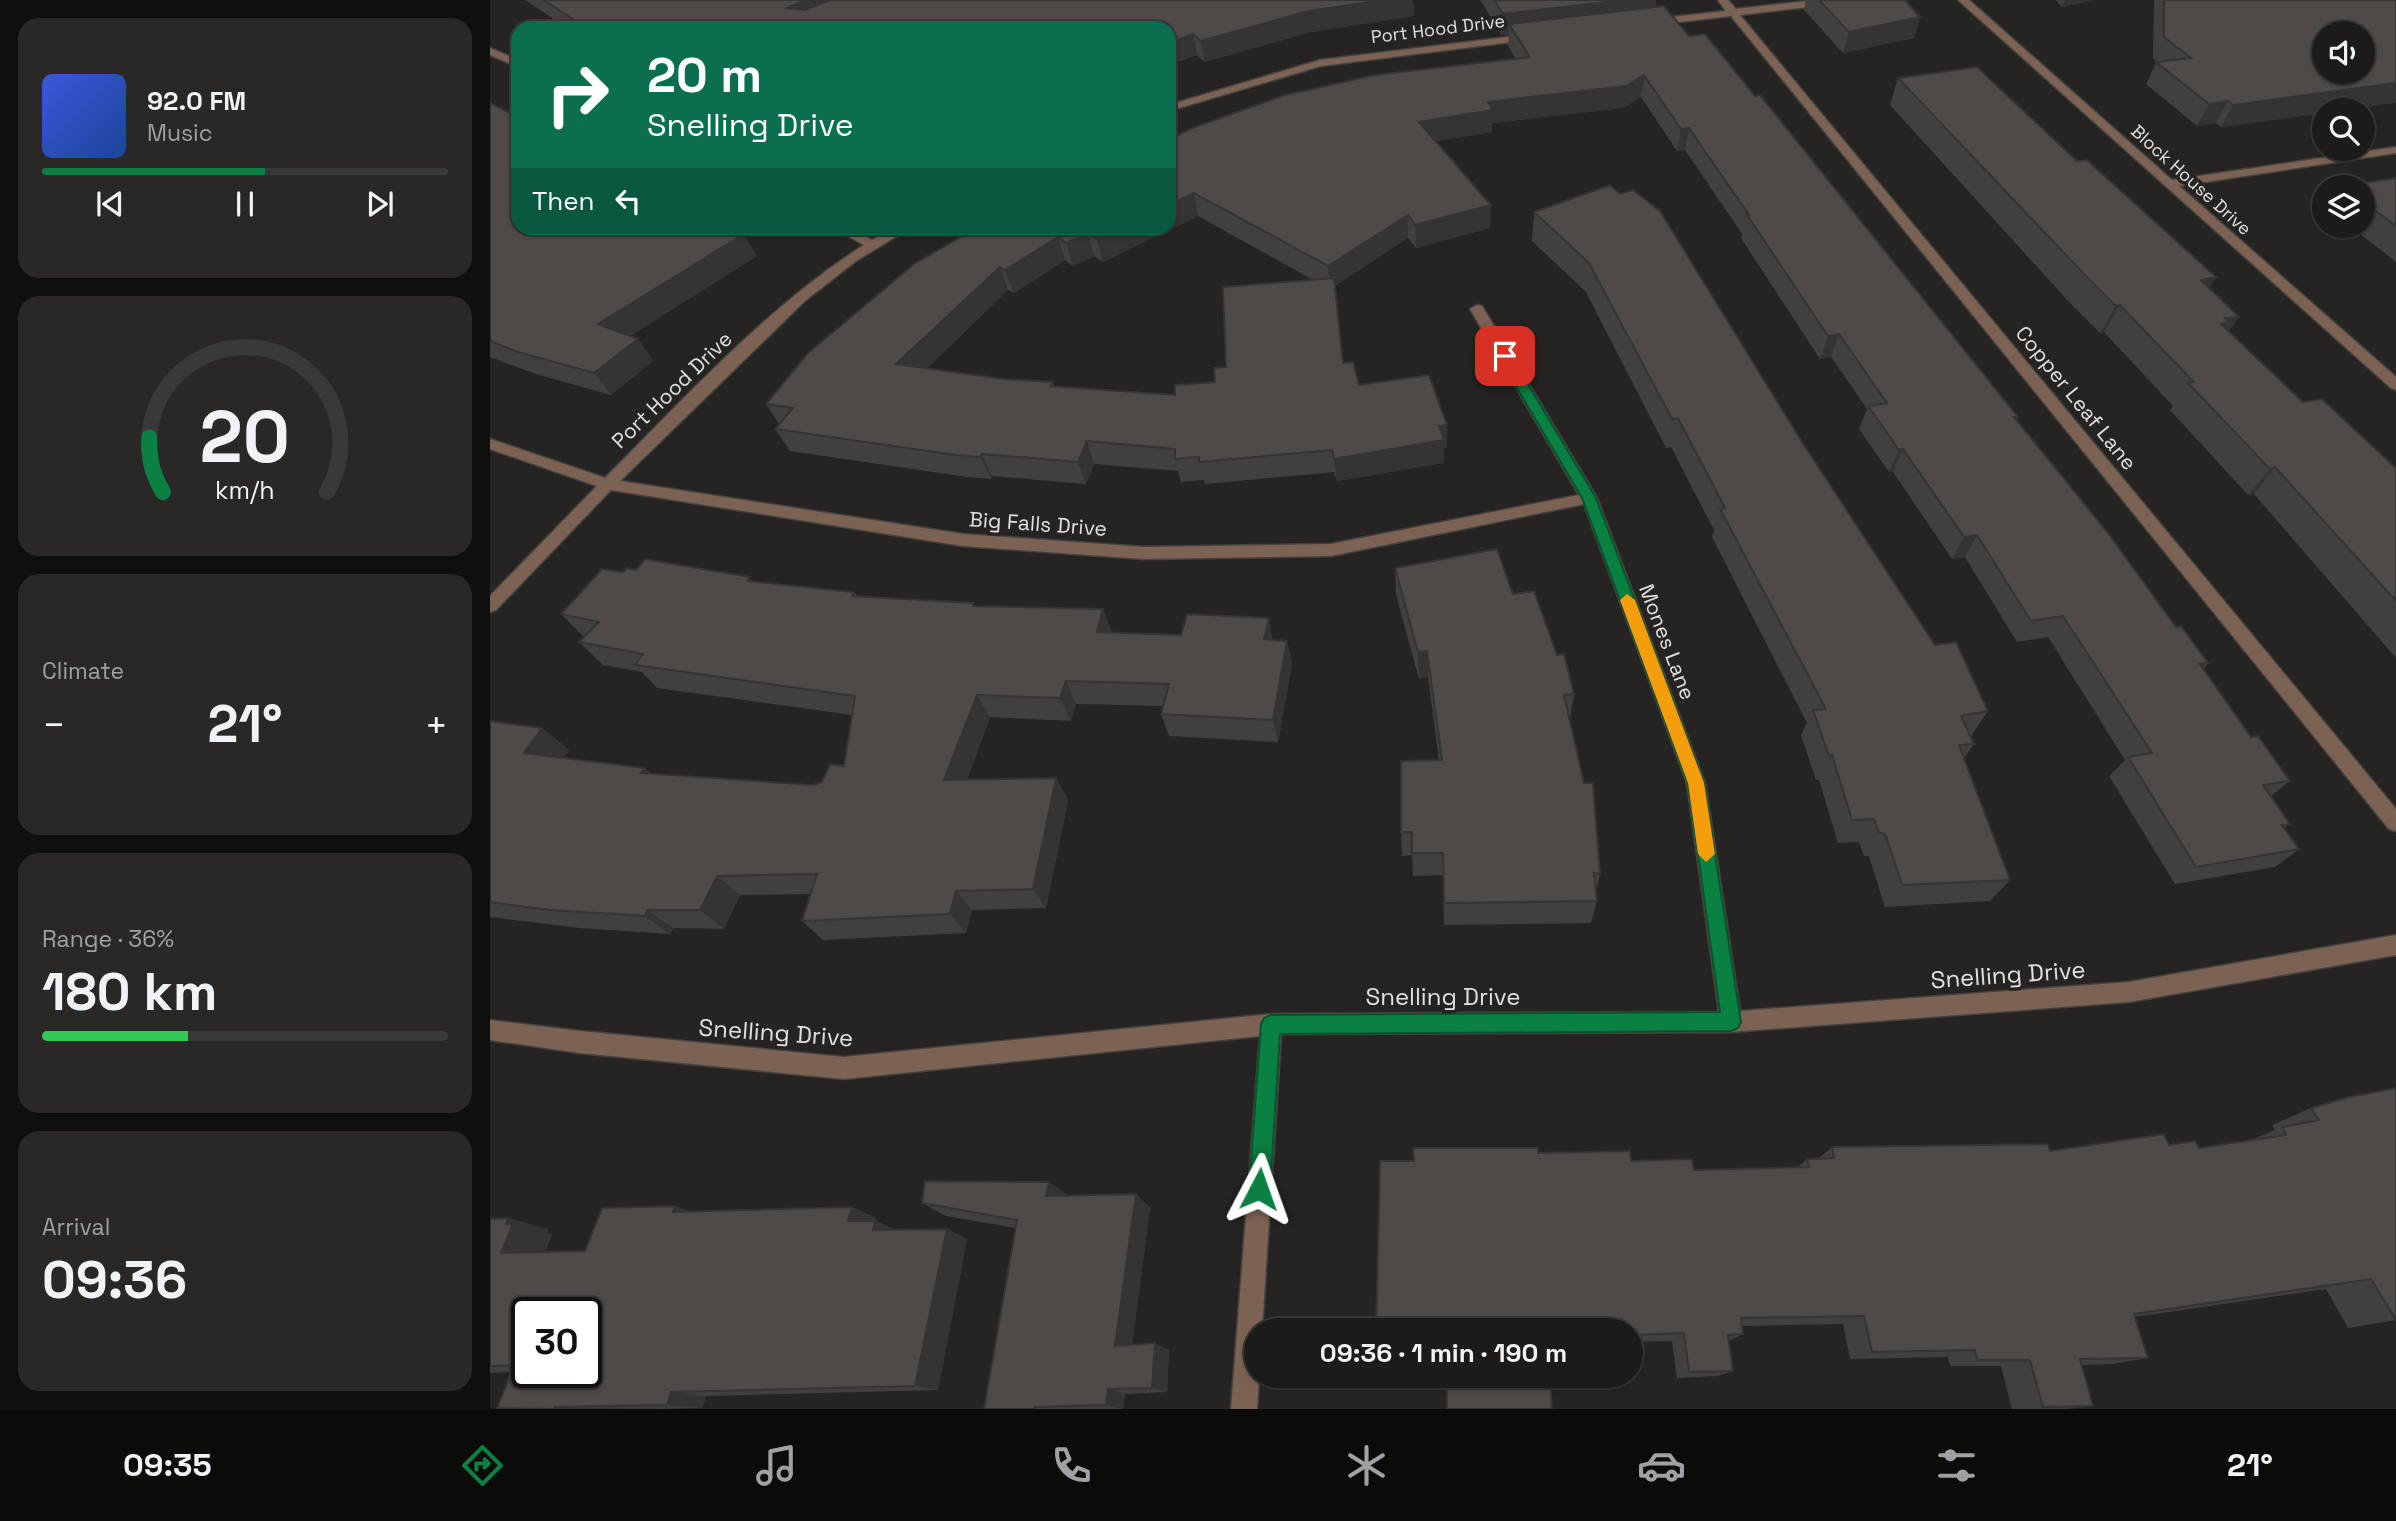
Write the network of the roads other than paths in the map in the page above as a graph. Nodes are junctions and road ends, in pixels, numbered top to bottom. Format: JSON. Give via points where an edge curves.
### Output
{"nodes":[{"id":1,"x":1723,"y":0,"type":"edge"},
{"id":2,"x":1842,"y":0,"type":"edge"},
{"id":3,"x":1963,"y":0,"type":"edge"},
{"id":4,"x":1733,"y":13,"type":"junction"},
{"id":5,"x":1637,"y":24,"type":"edge"},
{"id":6,"x":1540,"y":36,"type":"edge"},
{"id":7,"x":490,"y":51,"type":"edge"},
{"id":8,"x":511,"y":61,"type":"edge"},
{"id":9,"x":1176,"y":106,"type":"edge"},
{"id":10,"x":2396,"y":150,"type":"edge"},
{"id":11,"x":2169,"y":184,"type":"junction"},
{"id":12,"x":853,"y":235,"type":"edge"},
{"id":13,"x":888,"y":235,"type":"edge"},
{"id":14,"x":869,"y":243,"type":"junction"},
{"id":15,"x":1476,"y":309,"type":"dead end"},
{"id":16,"x":2396,"y":385,"type":"edge"},
{"id":17,"x":490,"y":444,"type":"edge"},
{"id":18,"x":606,"y":484,"type":"junction"},
{"id":19,"x":1589,"y":498,"type":"junction"},
{"id":20,"x":490,"y":606,"type":"edge"},
{"id":21,"x":2396,"y":823,"type":"edge"},
{"id":22,"x":2396,"y":945,"type":"edge"},
{"id":23,"x":1731,"y":1022,"type":"junction"},
{"id":24,"x":1271,"y":1024,"type":"junction"},
{"id":25,"x":490,"y":1030,"type":"edge"},
{"id":26,"x":1244,"y":1409,"type":"edge"}],
"edges":[{"from":1,"to":4,"type":"street","name":"Copper Leaf Lane"},
{"from":2,"to":4,"type":"street"},
{"from":3,"to":11,"type":"street","name":"Block House Drive"},
{"from":4,"to":5,"type":"street"},
{"from":4,"to":21,"type":"street","name":"Copper Leaf Lane"},
{"from":6,"to":9,"type":"street","name":"Port Hood Drive","via":[[1320,63]]},
{"from":7,"to":8,"type":"street"},
{"from":10,"to":11,"type":"street"},
{"from":11,"to":16,"type":"street","name":"Block House Drive"},
{"from":12,"to":14,"type":"street"},
{"from":13,"to":14,"type":"street","name":"Port Hood Drive"},
{"from":14,"to":18,"type":"street","name":"Port Hood Drive","via":[[760,333]]},
{"from":15,"to":19,"type":"street","name":"Mones Lane"},
{"from":17,"to":18,"type":"street","name":"Big Falls Drive"},
{"from":18,"to":19,"type":"street","name":"Big Falls Drive","via":[[963,540],[1144,553],[1331,550]]},
{"from":18,"to":20,"type":"street","name":"Port Hood Drive"},
{"from":19,"to":23,"type":"street","name":"Mones Lane","via":[[1696,783]]},
{"from":22,"to":23,"type":"street","name":"Snelling Drive","via":[[2129,992]]},
{"from":23,"to":24,"type":"street","name":"Snelling Drive"},
{"from":24,"to":25,"type":"street","name":"Snelling Drive","via":[[844,1068]]},
{"from":24,"to":26,"type":"street"}]}
